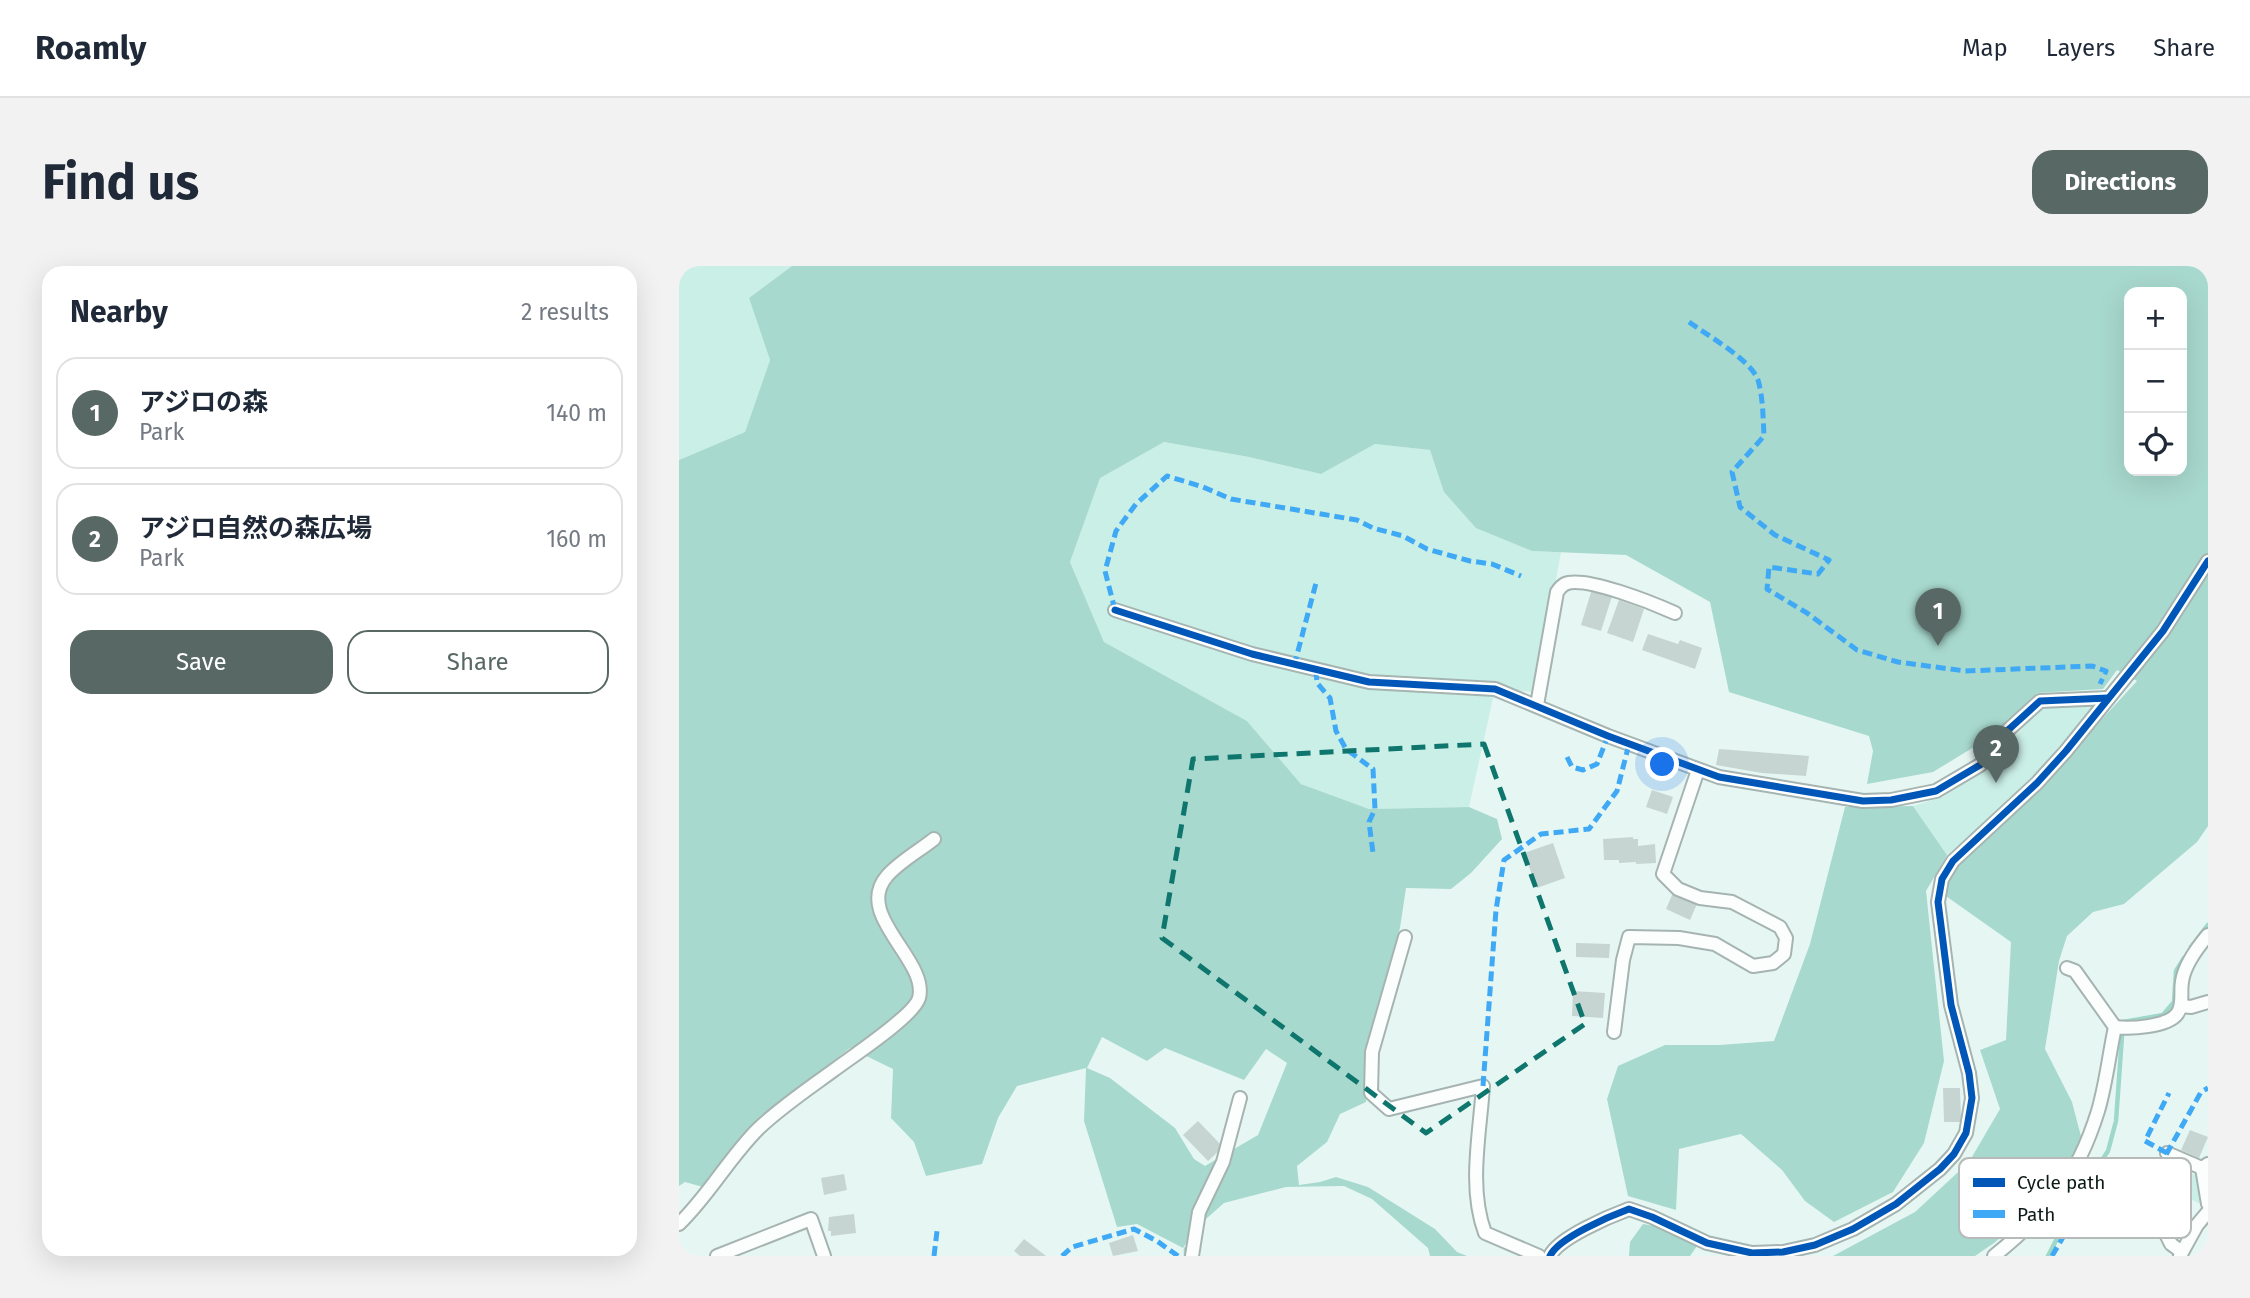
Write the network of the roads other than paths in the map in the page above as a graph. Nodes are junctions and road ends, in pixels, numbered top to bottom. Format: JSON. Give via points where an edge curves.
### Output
{"nodes":[{"id":1,"x":2208,"y":561,"type":"edge"},
{"id":2,"x":1115,"y":610,"type":"dead end"},
{"id":3,"x":1675,"y":613,"type":"dead end"},
{"id":4,"x":2108,"y":698,"type":"junction"},
{"id":5,"x":1537,"y":705,"type":"junction"},
{"id":6,"x":1698,"y":770,"type":"junction"},
{"id":7,"x":934,"y":839,"type":"dead end"},
{"id":8,"x":2208,"y":935,"type":"edge"},
{"id":9,"x":1405,"y":937,"type":"dead end"},
{"id":10,"x":2067,"y":968,"type":"dead end"},
{"id":11,"x":2208,"y":1002,"type":"edge"},
{"id":12,"x":2181,"y":1006,"type":"junction"},
{"id":13,"x":2115,"y":1027,"type":"junction"},
{"id":14,"x":1614,"y":1032,"type":"dead end"},
{"id":15,"x":1240,"y":1098,"type":"dead end"},
{"id":16,"x":2167,"y":1153,"type":"dead end"},
{"id":17,"x":2079,"y":1158,"type":"edge"},
{"id":18,"x":2182,"y":1158,"type":"edge"},
{"id":19,"x":2205,"y":1166,"type":"edge"},
{"id":20,"x":2208,"y":1203,"type":"edge"},
{"id":21,"x":2208,"y":1212,"type":"edge"},
{"id":22,"x":679,"y":1224,"type":"edge"},
{"id":23,"x":2191,"y":1236,"type":"edge"},
{"id":24,"x":2013,"y":1238,"type":"edge"},
{"id":25,"x":2168,"y":1238,"type":"edge"},
{"id":26,"x":2190,"y":1238,"type":"edge"},
{"id":27,"x":2181,"y":1254,"type":"edge"},
{"id":28,"x":717,"y":1256,"type":"edge"},
{"id":29,"x":824,"y":1256,"type":"edge"},
{"id":30,"x":1192,"y":1256,"type":"edge"},
{"id":31,"x":1539,"y":1256,"type":"edge"},
{"id":32,"x":1550,"y":1256,"type":"edge"},
{"id":33,"x":1994,"y":1256,"type":"edge"}],
"edges":[{"from":1,"to":4,"type":"street","via":[[2163,631]]},
{"from":2,"to":5,"type":"street","via":[[1294,666],[1370,682],[1495,689]]},
{"from":3,"to":5,"type":"street","via":[[1611,589],[1565,584],[1556,592]]},
{"from":4,"to":6,"type":"street","via":[[2040,701],[2007,731],[1980,765],[1936,790],[1891,800],[1863,801]]},
{"from":4,"to":32,"type":"street","via":[[2045,775],[1953,861],[1942,879],[1938,902],[1949,992],[1972,1098],[1966,1133],[1940,1170],[1853,1229],[1794,1250],[1752,1253],[1707,1243],[1629,1209],[1586,1228]]},
{"from":5,"to":6,"type":"street"},
{"from":6,"to":14,"type":"street","via":[[1663,874],[1678,889],[1700,898],[1732,902],[1780,927],[1786,938],[1784,954],[1773,964],[1753,966],[1715,944],[1629,937]]},
{"from":7,"to":22,"type":"street","via":[[887,876],[879,902],[886,925],[914,970],[919,1000],[900,1021],[757,1130]]},
{"from":8,"to":12,"type":"street","via":[[2185,972]]},
{"from":9,"to":31,"type":"street","via":[[1372,1052],[1371,1093],[1389,1109],[1483,1087],[1478,1215],[1485,1233]]},
{"from":10,"to":13,"type":"street","via":[[2075,971]]},
{"from":11,"to":12,"type":"street"},
{"from":12,"to":13,"type":"street","via":[[2166,1022]]},
{"from":13,"to":17,"type":"street","via":[[2099,1109]]},
{"from":15,"to":30,"type":"street","via":[[1223,1162],[1199,1212]]},
{"from":16,"to":18,"type":"street"},
{"from":19,"to":20,"type":"street"},
{"from":21,"to":23,"type":"street"},
{"from":24,"to":33,"type":"street"},
{"from":25,"to":27,"type":"street"},
{"from":26,"to":27,"type":"street"},
{"from":28,"to":29,"type":"street","via":[[811,1219]]}]}
